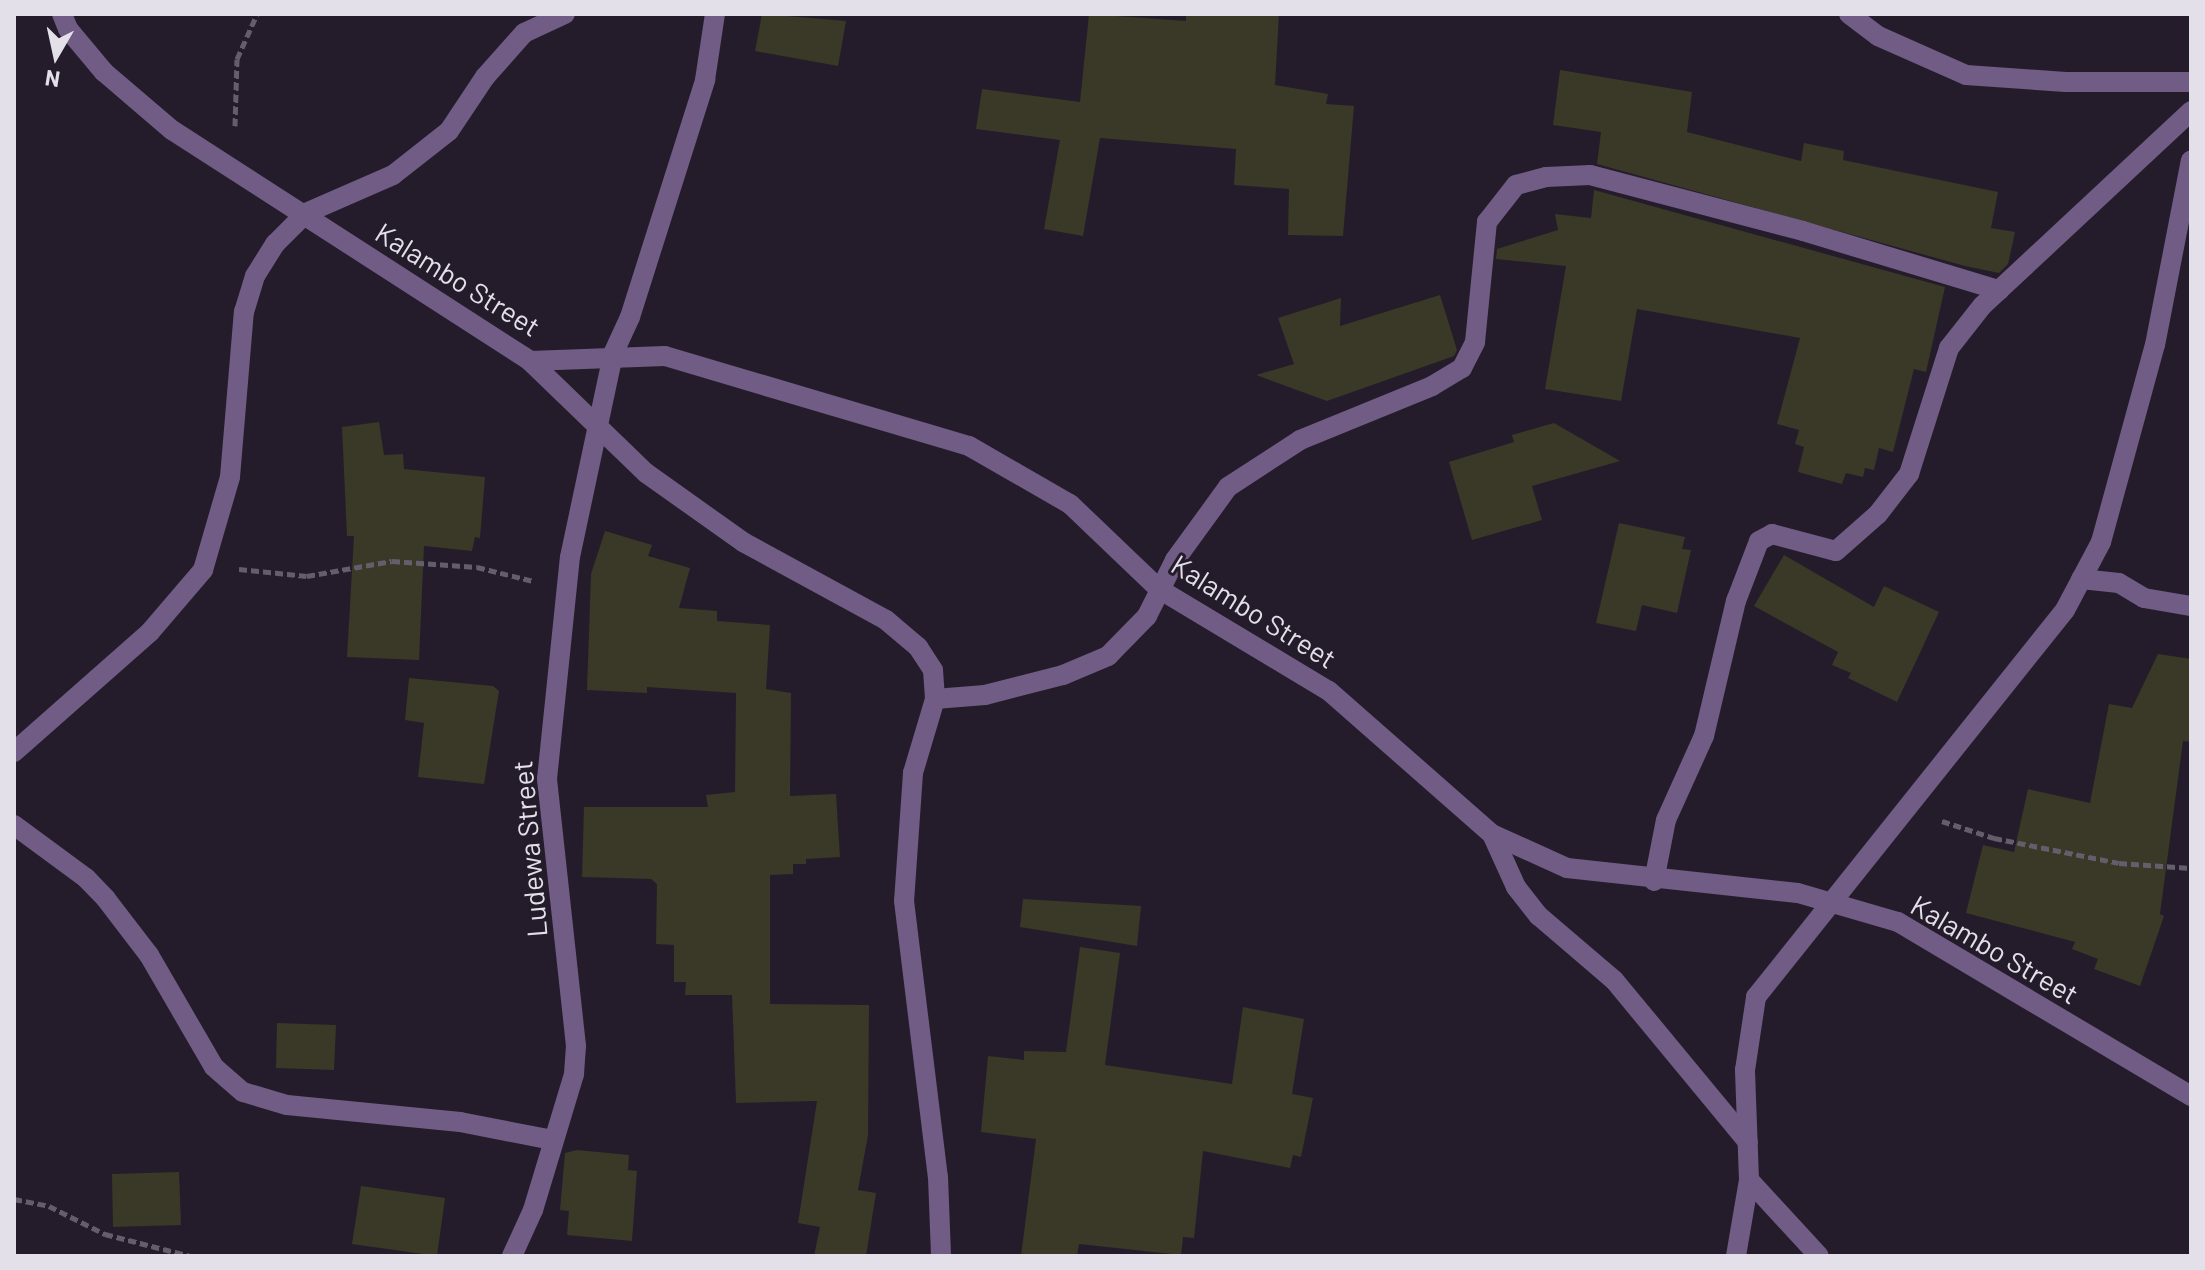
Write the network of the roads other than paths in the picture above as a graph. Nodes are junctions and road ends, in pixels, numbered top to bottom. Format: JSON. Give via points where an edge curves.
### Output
{"nodes":[{"id":1,"x":62,"y":14,"type":"edge"},
{"id":2,"x":565,"y":14,"type":"edge"},
{"id":3,"x":715,"y":14,"type":"edge"},
{"id":4,"x":1849,"y":14,"type":"edge"},
{"id":5,"x":2191,"y":82,"type":"edge"},
{"id":6,"x":2191,"y":111,"type":"edge"},
{"id":7,"x":2191,"y":160,"type":"edge"},
{"id":8,"x":306,"y":213,"type":"junction"},
{"id":9,"x":1999,"y":290,"type":"junction"},
{"id":10,"x":613,"y":354,"type":"junction"},
{"id":11,"x":530,"y":361,"type":"junction"},
{"id":12,"x":597,"y":430,"type":"junction"},
{"id":13,"x":2081,"y":579,"type":"junction"},
{"id":14,"x":1159,"y":589,"type":"junction"},
{"id":15,"x":2191,"y":606,"type":"edge"},
{"id":16,"x":935,"y":699,"type":"junction"},
{"id":17,"x":14,"y":752,"type":"edge"},
{"id":18,"x":14,"y":825,"type":"edge"},
{"id":19,"x":1492,"y":834,"type":"junction"},
{"id":20,"x":1654,"y":881,"type":"junction"},
{"id":21,"x":1831,"y":902,"type":"junction"},
{"id":22,"x":2191,"y":1096,"type":"edge"},
{"id":23,"x":553,"y":1140,"type":"junction"},
{"id":24,"x":1748,"y":1142,"type":"junction"},
{"id":25,"x":1749,"y":1180,"type":"junction"},
{"id":26,"x":512,"y":1256,"type":"edge"},
{"id":27,"x":941,"y":1256,"type":"edge"},
{"id":28,"x":1736,"y":1256,"type":"edge"},
{"id":29,"x":1819,"y":1256,"type":"edge"}],
"edges":[{"from":1,"to":8,"type":"street","name":"Kalambo Street","via":[[104,72],[172,130]]},
{"from":2,"to":8,"type":"street","via":[[524,33],[485,77],[449,131],[393,175]]},
{"from":3,"to":10,"type":"street","name":"Ludewa Street","via":[[705,80],[630,317]]},
{"from":4,"to":5,"type":"street","via":[[1878,36],[1966,75]]},
{"from":6,"to":9,"type":"street"},
{"from":7,"to":13,"type":"street","via":[[2174,263],[2129,450],[2101,542]]},
{"from":8,"to":11,"type":"street","name":"Kalambo Street"},
{"from":8,"to":17,"type":"street","via":[[275,244],[255,276],[244,312],[230,477],[203,570],[150,632]]},
{"from":9,"to":14,"type":"street","via":[[1590,175],[1516,185],[1487,222],[1475,342],[1462,368],[1263,460],[1207,511]]},
{"from":9,"to":20,"type":"street","via":[[1949,348],[1914,460],[1894,497],[1841,549],[1823,551],[1772,534],[1751,553],[1704,736],[1666,820]]},
{"from":10,"to":11,"type":"street","name":"Kalambo Street"},
{"from":10,"to":12,"type":"street","name":"Ludewa Street"},
{"from":10,"to":14,"type":"street","name":"Kalambo Street","via":[[665,356],[969,446],[1070,504]]},
{"from":11,"to":12,"type":"street"},
{"from":12,"to":16,"type":"street","via":[[646,473],[743,542],[886,620],[918,647],[933,670]]},
{"from":12,"to":23,"type":"street","name":"Ludewa Street","via":[[561,622],[547,779],[576,1046],[574,1074]]},
{"from":13,"to":15,"type":"street","via":[[2119,583],[2144,598]]},
{"from":13,"to":21,"type":"street","via":[[2065,610]]},
{"from":14,"to":16,"type":"street","via":[[1128,640],[1092,665],[985,695]]},
{"from":14,"to":19,"type":"street","name":"Kalambo Street","via":[[1329,691]]},
{"from":16,"to":27,"type":"street","via":[[913,773],[904,901],[938,1177]]},
{"from":18,"to":23,"type":"street","via":[[106,899],[149,955],[214,1067],[243,1092],[287,1105],[460,1122]]},
{"from":19,"to":20,"type":"street","name":"Kalambo Street","via":[[1567,868]]},
{"from":19,"to":24,"type":"street","via":[[1516,887],[1539,916],[1614,980]]},
{"from":20,"to":21,"type":"street","name":"Kalambo Street","via":[[1760,887]]},
{"from":21,"to":22,"type":"street","name":"Kalambo Street","via":[[1929,937]]},
{"from":21,"to":24,"type":"street","via":[[1756,997],[1745,1070]]},
{"from":23,"to":26,"type":"street","name":"Ludewa Street"},
{"from":24,"to":25,"type":"street"},
{"from":25,"to":28,"type":"street"},
{"from":25,"to":29,"type":"street"}]}
